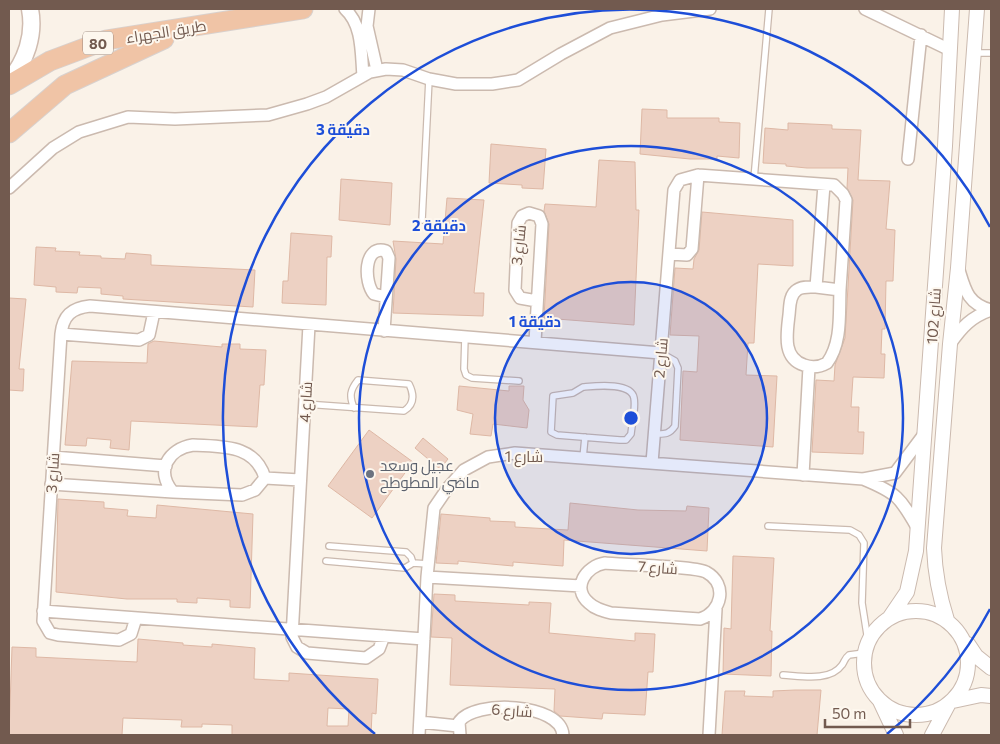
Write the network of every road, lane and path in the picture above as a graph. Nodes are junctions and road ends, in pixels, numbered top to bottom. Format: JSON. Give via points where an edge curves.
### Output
{"nodes":[{"id":1,"x":30,"y":9,"type":"edge"},
{"id":2,"x":303,"y":9,"type":"edge"},
{"id":3,"x":345,"y":9,"type":"edge"},
{"id":4,"x":369,"y":9,"type":"edge"},
{"id":5,"x":710,"y":9,"type":"edge"},
{"id":6,"x":769,"y":9,"type":"edge"},
{"id":7,"x":865,"y":9,"type":"edge"},
{"id":8,"x":952,"y":9,"type":"edge"},
{"id":9,"x":977,"y":9,"type":"edge"},
{"id":10,"x":195,"y":27,"type":"junction"},
{"id":11,"x":921,"y":35,"type":"junction"},
{"id":12,"x":950,"y":50,"type":"junction"},
{"id":13,"x":991,"y":53,"type":"edge"},
{"id":14,"x":974,"y":54,"type":"junction"},
{"id":15,"x":377,"y":70,"type":"junction"},
{"id":16,"x":363,"y":76,"type":"junction"},
{"id":17,"x":429,"y":79,"type":"junction"},
{"id":18,"x":9,"y":83,"type":"edge"},
{"id":19,"x":948,"y":92,"type":"junction"},
{"id":20,"x":971,"y":94,"type":"junction"},
{"id":21,"x":9,"y":133,"type":"edge"},
{"id":22,"x":908,"y":159,"type":"dead end"},
{"id":23,"x":698,"y":175,"type":"junction"},
{"id":24,"x":754,"y":179,"type":"junction"},
{"id":25,"x":824,"y":185,"type":"junction"},
{"id":26,"x":9,"y":188,"type":"edge"},
{"id":27,"x":422,"y":220,"type":"dead end"},
{"id":28,"x":669,"y":254,"type":"junction"},
{"id":29,"x":958,"y":268,"type":"junction"},
{"id":30,"x":816,"y":287,"type":"junction"},
{"id":31,"x":840,"y":290,"type":"junction"},
{"id":32,"x":386,"y":297,"type":"dead end"},
{"id":33,"x":537,"y":301,"type":"junction"},
{"id":34,"x":991,"y":310,"type":"edge"},
{"id":35,"x":154,"y":312,"type":"junction"},
{"id":36,"x":309,"y":325,"type":"junction"},
{"id":37,"x":384,"y":331,"type":"junction"},
{"id":38,"x":61,"y":334,"type":"junction"},
{"id":39,"x":465,"y":337,"type":"junction"},
{"id":40,"x":535,"y":342,"type":"junction"},
{"id":41,"x":950,"y":344,"type":"junction"},
{"id":42,"x":661,"y":353,"type":"junction"},
{"id":43,"x":809,"y":367,"type":"junction"},
{"id":44,"x":518,"y":381,"type":"dead end"},
{"id":45,"x":305,"y":404,"type":"junction"},
{"id":46,"x":354,"y":408,"type":"junction"},
{"id":47,"x":925,"y":433,"type":"junction"},
{"id":48,"x":654,"y":434,"type":"junction"},
{"id":49,"x":584,"y":437,"type":"junction"},
{"id":50,"x":53,"y":457,"type":"junction"},
{"id":51,"x":584,"y":458,"type":"junction"},
{"id":52,"x":652,"y":463,"type":"junction"},
{"id":53,"x":166,"y":466,"type":"junction"},
{"id":54,"x":802,"y":475,"type":"junction"},
{"id":55,"x":265,"y":478,"type":"junction"},
{"id":56,"x":863,"y":479,"type":"junction"},
{"id":57,"x":300,"y":480,"type":"junction"},
{"id":58,"x":51,"y":484,"type":"junction"},
{"id":59,"x":174,"y":492,"type":"junction"},
{"id":60,"x":768,"y":526,"type":"dead end"},
{"id":61,"x":918,"y":529,"type":"junction"},
{"id":62,"x":329,"y":546,"type":"dead end"},
{"id":63,"x":326,"y":561,"type":"dead end"},
{"id":64,"x":413,"y":563,"type":"junction"},
{"id":65,"x":428,"y":564,"type":"junction"},
{"id":66,"x":427,"y":577,"type":"junction"},
{"id":67,"x":581,"y":586,"type":"junction"},
{"id":68,"x":716,"y":609,"type":"junction"},
{"id":69,"x":43,"y":611,"type":"junction"},
{"id":70,"x":890,"y":617,"type":"junction"},
{"id":71,"x":136,"y":618,"type":"junction"},
{"id":72,"x":947,"y":620,"type":"junction"},
{"id":73,"x":291,"y":628,"type":"junction"},
{"id":74,"x":960,"y":633,"type":"junction"},
{"id":75,"x":384,"y":636,"type":"junction"},
{"id":76,"x":424,"y":639,"type":"junction"},
{"id":77,"x":866,"y":647,"type":"junction"},
{"id":78,"x":991,"y":668,"type":"edge"},
{"id":79,"x":783,"y":675,"type":"dead end"},
{"id":80,"x":991,"y":696,"type":"edge"},
{"id":81,"x":880,"y":701,"type":"junction"},
{"id":82,"x":951,"y":702,"type":"junction"},
{"id":83,"x":420,"y":722,"type":"junction"},
{"id":84,"x":459,"y":731,"type":"edge"},
{"id":85,"x":419,"y":735,"type":"edge"},
{"id":86,"x":563,"y":735,"type":"edge"},
{"id":87,"x":709,"y":735,"type":"edge"},
{"id":88,"x":896,"y":735,"type":"edge"},
{"id":89,"x":932,"y":735,"type":"edge"}],
"edges":[{"from":1,"to":18,"type":"main road","number":"80","via":[[31,36],[25,56]]},
{"from":2,"to":10,"type":"highway","name":"طريق الجهراء","number":"80"},
{"from":3,"to":16,"type":"street","via":[[353,18],[359,35]]},
{"from":4,"to":15,"type":"street","via":[[367,26]]},
{"from":5,"to":17,"type":"street","via":[[662,15],[610,28],[518,80],[456,84]]},
{"from":6,"to":24,"type":"lane"},
{"from":7,"to":11,"type":"street"},
{"from":8,"to":12,"type":"street","name":"شارع 102"},
{"from":9,"to":14,"type":"street","name":"شارع 102"},
{"from":10,"to":18,"type":"highway","name":"طريق الجهراء","number":"80","via":[[106,40],[50,61]]},
{"from":10,"to":21,"type":"highway","via":[[79,77]]},
{"from":11,"to":12,"type":"street"},
{"from":11,"to":22,"type":"street"},
{"from":12,"to":19,"type":"street","name":"شارع 102"},
{"from":13,"to":14,"type":"lane"},
{"from":14,"to":20,"type":"street","name":"شارع 102"},
{"from":15,"to":16,"type":"street"},
{"from":15,"to":17,"type":"street","via":[[403,70]]},
{"from":16,"to":26,"type":"street","via":[[307,104],[268,115],[175,119],[128,117],[86,129],[53,148]]},
{"from":17,"to":27,"type":"lane"},
{"from":19,"to":20,"type":"street"},
{"from":19,"to":47,"type":"street","name":"شارع 102"},
{"from":20,"to":29,"type":"street","name":"شارع 102"},
{"from":23,"to":24,"type":"street","name":"شارع 2"},
{"from":23,"to":28,"type":"street","name":"شارع 2","via":[[676,184]]},
{"from":23,"to":28,"type":"street","via":[[692,249],[687,255]]},
{"from":24,"to":25,"type":"street","name":"شارع 2"},
{"from":25,"to":30,"type":"street"},
{"from":25,"to":31,"type":"street","name":"شارع 2","via":[[834,186],[846,200]]},
{"from":28,"to":42,"type":"street","name":"شارع 2"},
{"from":29,"to":34,"type":"street","via":[[966,292],[979,307]]},
{"from":29,"to":41,"type":"street","name":"شارع 102"},
{"from":30,"to":31,"type":"street"},
{"from":30,"to":43,"type":"street","via":[[795,291],[788,328],[791,357]]},
{"from":31,"to":43,"type":"street","name":"شارع 2","via":[[834,354],[827,363]]},
{"from":32,"to":37,"type":"street"},
{"from":33,"to":33,"type":"street","name":"شارع 3","via":[[542,224],[538,216],[529,213],[518,223],[515,290],[520,298]]},
{"from":33,"to":40,"type":"street","name":"شارع 3"},
{"from":34,"to":41,"type":"street","via":[[964,324]]},
{"from":35,"to":36,"type":"street","name":"شارع 3"},
{"from":35,"to":38,"type":"street","name":"شارع 3","via":[[90,306],[79,308],[65,318]]},
{"from":35,"to":38,"type":"street","via":[[149,335],[139,340]]},
{"from":36,"to":37,"type":"street","name":"شارع 3"},
{"from":36,"to":45,"type":"street","name":"شارع 4"},
{"from":37,"to":39,"type":"street","name":"شارع 3"},
{"from":38,"to":50,"type":"street","name":"شارع 3"},
{"from":39,"to":40,"type":"street","name":"شارع 3"},
{"from":39,"to":44,"type":"lane","via":[[466,375]]},
{"from":40,"to":42,"type":"street","name":"شارع 3"},
{"from":41,"to":72,"type":"street","name":"شارع 102","via":[[934,548],[934,571]]},
{"from":42,"to":48,"type":"street","name":"شارع 2"},
{"from":42,"to":48,"type":"lane","via":[[675,362],[678,368],[675,416],[671,432]]},
{"from":43,"to":54,"type":"street"},
{"from":45,"to":46,"type":"lane"},
{"from":45,"to":57,"type":"street","name":"شارع 4"},
{"from":46,"to":46,"type":"lane","via":[[404,411],[410,408],[413,392],[408,384],[358,380],[351,388]]},
{"from":47,"to":56,"type":"street","name":"شارع 1","via":[[895,473]]},
{"from":47,"to":61,"type":"street","name":"شارع 102"},
{"from":48,"to":52,"type":"street","name":"شارع 2"},
{"from":49,"to":49,"type":"lane","via":[[628,438],[634,400],[632,392],[624,388],[586,387],[553,396],[552,432]]},
{"from":49,"to":51,"type":"lane"},
{"from":50,"to":53,"type":"street"},
{"from":50,"to":58,"type":"street","name":"شارع 3"},
{"from":51,"to":52,"type":"street","name":"شارع 1"},
{"from":51,"to":65,"type":"street","name":"شارع 1","via":[[515,454],[488,457],[464,470],[434,508]]},
{"from":52,"to":54,"type":"street","name":"شارع 1"},
{"from":53,"to":55,"type":"street","via":[[170,456],[182,447],[231,447],[250,454]]},
{"from":53,"to":59,"type":"street","via":[[168,485]]},
{"from":54,"to":56,"type":"street","name":"شارع 1"},
{"from":55,"to":57,"type":"street"},
{"from":55,"to":59,"type":"street","via":[[255,490],[242,496]]},
{"from":56,"to":61,"type":"street","name":"شارع 1","via":[[890,491],[903,502]]},
{"from":57,"to":73,"type":"street","name":"شارع 4"},
{"from":58,"to":59,"type":"street"},
{"from":58,"to":69,"type":"street","name":"شارع 3"},
{"from":60,"to":77,"type":"lane","via":[[850,530],[859,535],[864,543],[862,604]]},
{"from":61,"to":70,"type":"street","name":"شارع 102","via":[[908,592]]},
{"from":62,"to":64,"type":"lane","via":[[406,552]]},
{"from":63,"to":64,"type":"lane","via":[[405,568]]},
{"from":64,"to":65,"type":"lane"},
{"from":65,"to":66,"type":"street","name":"شارع 1"},
{"from":66,"to":67,"type":"street"},
{"from":66,"to":76,"type":"street","name":"شارع 1"},
{"from":67,"to":68,"type":"street","via":[[590,605],[610,613],[700,619]]},
{"from":67,"to":68,"type":"street","name":"شارع 7","via":[[586,572],[598,564],[698,570],[717,583],[721,596]]},
{"from":68,"to":87,"type":"street","name":"شارع 7"},
{"from":69,"to":71,"type":"street"},
{"from":69,"to":71,"type":"street","name":"شارع 3","via":[[45,628],[58,635],[125,638],[134,631]]},
{"from":70,"to":72,"type":"street","via":[[919,610]]},
{"from":70,"to":77,"type":"street","via":[[878,627]]},
{"from":71,"to":73,"type":"street"},
{"from":72,"to":74,"type":"street"},
{"from":73,"to":75,"type":"street"},
{"from":73,"to":75,"type":"street","via":[[294,643],[307,653],[370,657],[379,649]]},
{"from":74,"to":78,"type":"street","via":[[976,656]]},
{"from":74,"to":82,"type":"street","via":[[969,661],[968,675]]},
{"from":75,"to":76,"type":"street"},
{"from":76,"to":83,"type":"street","name":"شارع 1"},
{"from":77,"to":79,"type":"lane","via":[[845,658],[832,673],[818,677]]},
{"from":77,"to":81,"type":"street","via":[[866,679]]},
{"from":80,"to":82,"type":"street"},
{"from":81,"to":82,"type":"street","via":[[892,709],[914,715],[936,712]]},
{"from":81,"to":88,"type":"street"},
{"from":82,"to":89,"type":"street"},
{"from":83,"to":84,"type":"street","name":"شارع 6"},
{"from":83,"to":85,"type":"street","name":"شارع 1"},
{"from":84,"to":86,"type":"street","name":"شارع 6","via":[[462,717],[482,708],[531,710],[552,717]]}]}
